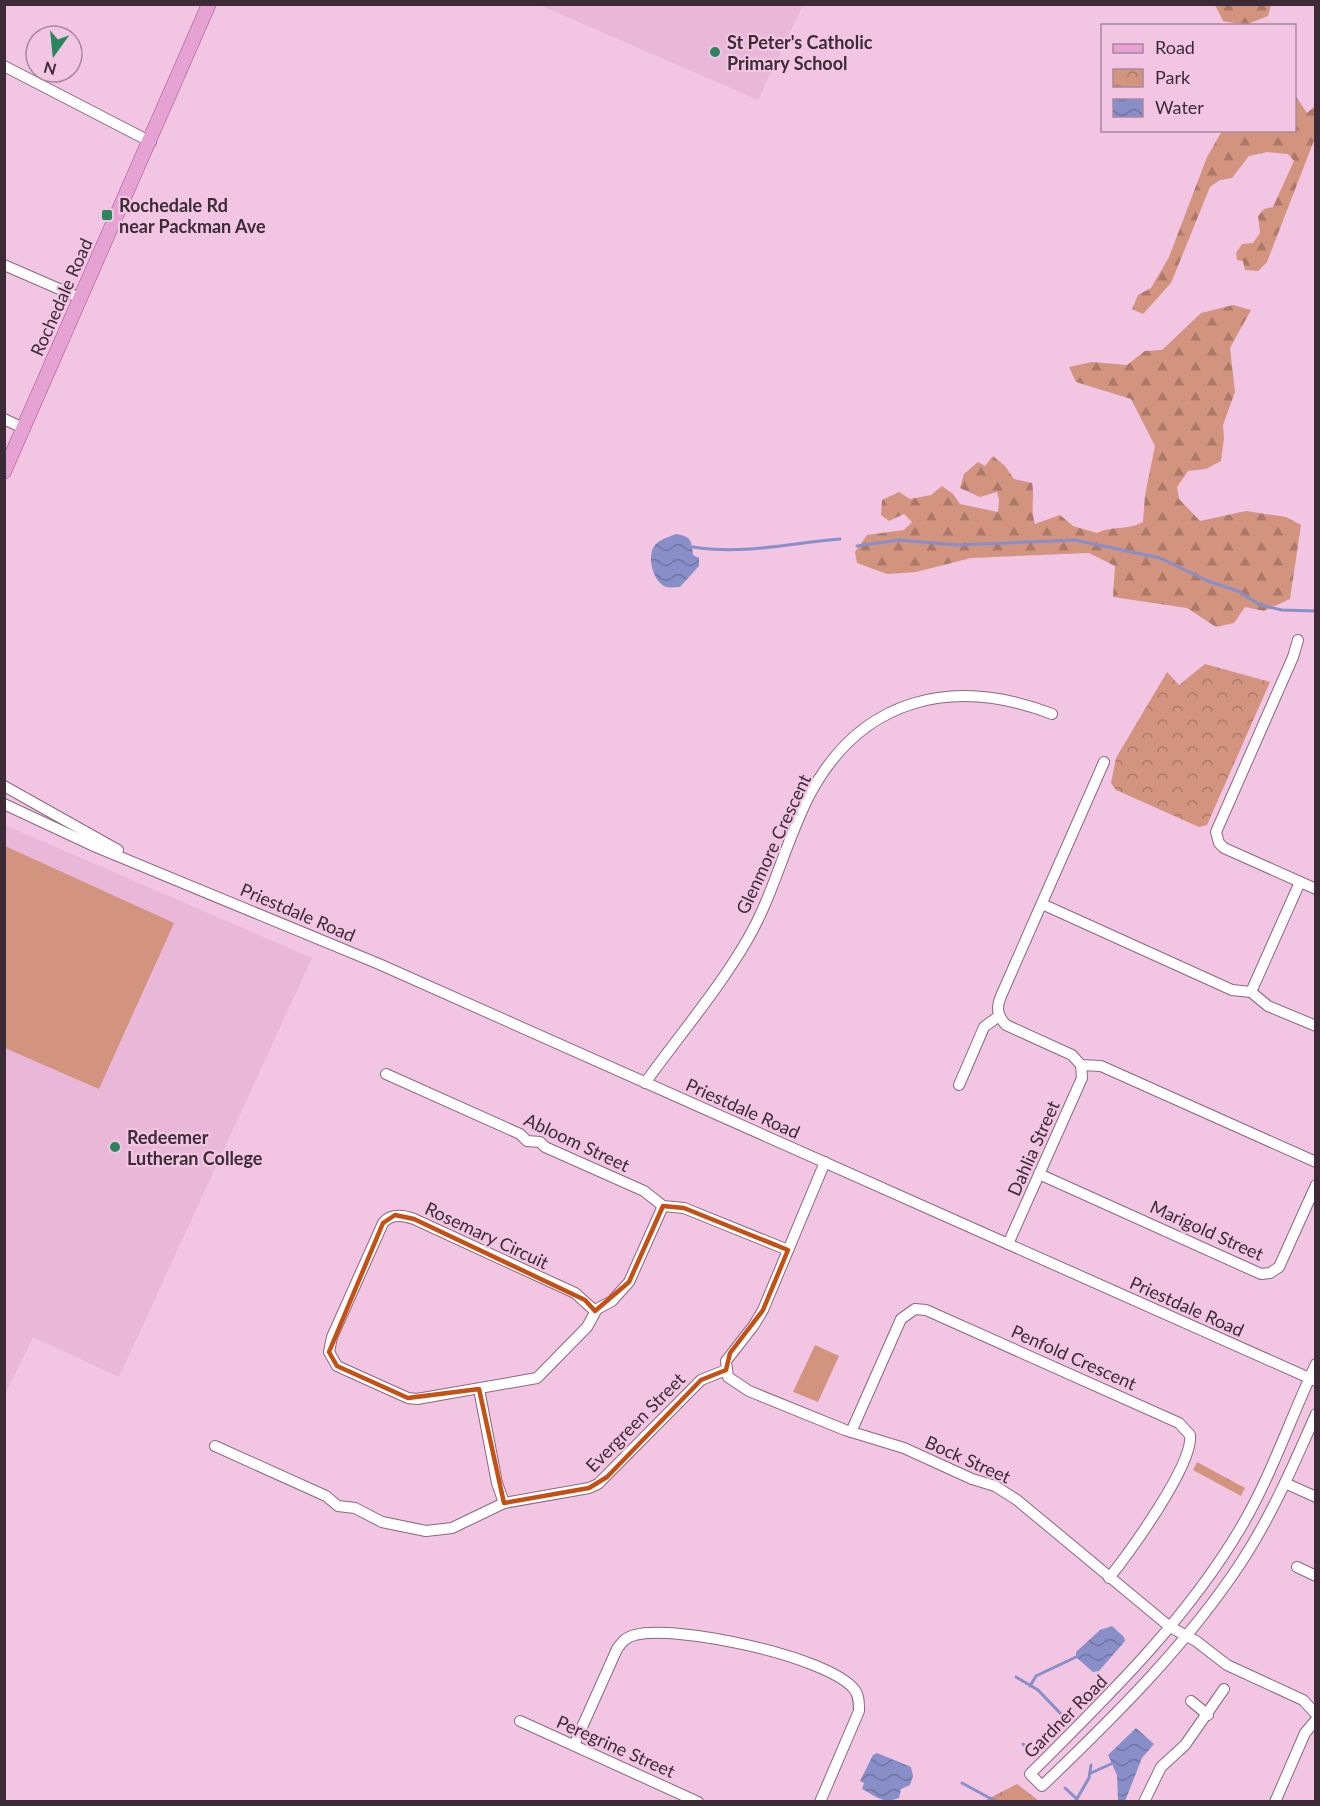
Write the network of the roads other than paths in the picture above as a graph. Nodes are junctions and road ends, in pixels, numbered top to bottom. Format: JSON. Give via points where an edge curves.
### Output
{"nodes":[{"id":1,"x":209,"y":4,"type":"edge"},
{"id":2,"x":4,"y":66,"type":"edge"},
{"id":3,"x":151,"y":142,"type":"junction"},
{"id":4,"x":4,"y":265,"type":"edge"},
{"id":5,"x":80,"y":298,"type":"junction"},
{"id":6,"x":4,"y":419,"type":"edge"},
{"id":7,"x":23,"y":428,"type":"junction"},
{"id":8,"x":4,"y":472,"type":"edge"},
{"id":9,"x":1298,"y":640,"type":"dead end"},
{"id":10,"x":1052,"y":714,"type":"dead end"},
{"id":11,"x":1104,"y":762,"type":"dead end"},
{"id":12,"x":4,"y":786,"type":"edge"},
{"id":13,"x":4,"y":804,"type":"edge"},
{"id":14,"x":155,"y":870,"type":"junction"},
{"id":15,"x":1300,"y":882,"type":"junction"},
{"id":16,"x":1316,"y":889,"type":"edge"},
{"id":17,"x":1042,"y":904,"type":"junction"},
{"id":18,"x":1251,"y":992,"type":"junction"},
{"id":19,"x":999,"y":1016,"type":"junction"},
{"id":20,"x":1316,"y":1026,"type":"edge"},
{"id":21,"x":1081,"y":1065,"type":"junction"},
{"id":22,"x":386,"y":1074,"type":"dead end"},
{"id":23,"x":645,"y":1083,"type":"junction"},
{"id":24,"x":959,"y":1085,"type":"dead end"},
{"id":25,"x":825,"y":1162,"type":"junction"},
{"id":26,"x":1316,"y":1162,"type":"edge"},
{"id":27,"x":1039,"y":1174,"type":"junction"},
{"id":28,"x":1316,"y":1185,"type":"edge"},
{"id":29,"x":663,"y":1206,"type":"junction"},
{"id":30,"x":1008,"y":1244,"type":"junction"},
{"id":31,"x":788,"y":1250,"type":"junction"},
{"id":32,"x":595,"y":1311,"type":"junction"},
{"id":33,"x":1316,"y":1364,"type":"edge"},
{"id":34,"x":726,"y":1371,"type":"junction"},
{"id":35,"x":1312,"y":1380,"type":"edge"},
{"id":36,"x":479,"y":1389,"type":"junction"},
{"id":37,"x":1316,"y":1414,"type":"edge"},
{"id":38,"x":851,"y":1432,"type":"junction"},
{"id":39,"x":215,"y":1446,"type":"dead end"},
{"id":40,"x":1286,"y":1483,"type":"junction"},
{"id":41,"x":1316,"y":1497,"type":"edge"},
{"id":42,"x":504,"y":1503,"type":"junction"},
{"id":43,"x":1297,"y":1567,"type":"dead end"},
{"id":44,"x":1316,"y":1576,"type":"edge"},
{"id":45,"x":1109,"y":1578,"type":"junction"},
{"id":46,"x":1170,"y":1627,"type":"junction"},
{"id":47,"x":1186,"y":1636,"type":"junction"},
{"id":48,"x":1224,"y":1689,"type":"dead end"},
{"id":49,"x":1191,"y":1701,"type":"dead end"},
{"id":50,"x":1316,"y":1714,"type":"edge"},
{"id":51,"x":1208,"y":1715,"type":"junction"},
{"id":52,"x":1316,"y":1720,"type":"edge"},
{"id":53,"x":520,"y":1721,"type":"dead end"},
{"id":54,"x":574,"y":1745,"type":"junction"},
{"id":55,"x":698,"y":1802,"type":"edge"},
{"id":56,"x":820,"y":1802,"type":"edge"},
{"id":57,"x":1144,"y":1802,"type":"edge"},
{"id":58,"x":1275,"y":1802,"type":"edge"}],
"edges":[{"from":1,"to":3,"type":"main road","name":"Rochedale Road"},
{"from":2,"to":3,"type":"street"},
{"from":3,"to":5,"type":"main road","name":"Rochedale Road"},
{"from":4,"to":5,"type":"street"},
{"from":5,"to":7,"type":"main road","name":"Rochedale Road"},
{"from":6,"to":7,"type":"street"},
{"from":7,"to":8,"type":"main road","name":"Rochedale Road"},
{"from":9,"to":15,"type":"street","via":[[1216,832],[1224,848]]},
{"from":10,"to":23,"type":"street","name":"Glenmore Crescent","via":[[991,696],[953,694],[900,708],[865,727],[837,753],[809,796],[746,942]]},
{"from":11,"to":17,"type":"street"},
{"from":12,"to":14,"type":"street","name":"Priestdale Road"},
{"from":13,"to":14,"type":"street","name":"Priestdale Road","via":[[96,848]]},
{"from":14,"to":23,"type":"street","name":"Priestdale Road"},
{"from":15,"to":16,"type":"street"},
{"from":15,"to":18,"type":"street"},
{"from":17,"to":18,"type":"street","via":[[1232,990]]},
{"from":17,"to":19,"type":"street","via":[[997,1006]]},
{"from":18,"to":20,"type":"street","via":[[1268,1006]]},
{"from":19,"to":21,"type":"street","via":[[1006,1025],[1072,1055]]},
{"from":19,"to":24,"type":"street","via":[[984,1027]]},
{"from":21,"to":26,"type":"street","via":[[1101,1066]]},
{"from":21,"to":27,"type":"street","name":"Dahlia Street","via":[[1082,1078]]},
{"from":22,"to":29,"type":"street","name":"Abloom Street","via":[[520,1134],[526,1141],[540,1142],[644,1191]]},
{"from":23,"to":25,"type":"street","name":"Priestdale Road"},
{"from":25,"to":30,"type":"street","name":"Priestdale Road"},
{"from":25,"to":31,"type":"street"},
{"from":27,"to":28,"type":"street","name":"Marigold Street","via":[[1261,1274],[1279,1267]]},
{"from":27,"to":30,"type":"street","name":"Dahlia Street"},
{"from":29,"to":31,"type":"street","name":"Abloom Street","via":[[684,1209]]},
{"from":29,"to":32,"type":"street","name":"Rosemary Circuit","via":[[629,1282],[612,1301]]},
{"from":30,"to":35,"type":"street","name":"Priestdale Road"},
{"from":31,"to":34,"type":"street","via":[[763,1310],[730,1353]]},
{"from":32,"to":36,"type":"street","name":"Rosemary Circuit","via":[[587,1327],[537,1378]]},
{"from":32,"to":36,"type":"street","name":"Rosemary Circuit","via":[[575,1293],[407,1216],[387,1218],[328,1345],[332,1361],[408,1398]]},
{"from":33,"to":35,"type":"street","name":"Gardner Road"},
{"from":34,"to":38,"type":"street","name":"Bock Street","via":[[749,1391]]},
{"from":34,"to":42,"type":"street","name":"Evergreen Street","via":[[701,1380],[598,1484]]},
{"from":35,"to":46,"type":"street","name":"Gardner Road","via":[[1241,1527],[1220,1562]]},
{"from":36,"to":42,"type":"street"},
{"from":37,"to":40,"type":"street","name":"Gardner Road"},
{"from":38,"to":45,"type":"street","name":"Bock Street","via":[[904,1448],[972,1479],[995,1485]]},
{"from":38,"to":45,"type":"street","name":"Penfold Crescent","via":[[901,1319],[915,1309],[926,1310],[1179,1423],[1190,1435],[1190,1451],[1149,1521]]},
{"from":39,"to":42,"type":"street","name":"Evergreen Street","via":[[326,1496],[338,1506],[355,1508],[402,1528],[452,1528]]},
{"from":40,"to":41,"type":"street"},
{"from":40,"to":47,"type":"street","name":"Gardner Road","via":[[1242,1560]]},
{"from":43,"to":44,"type":"street"},
{"from":45,"to":46,"type":"street","name":"Bock Street"},
{"from":46,"to":47,"type":"street","name":"Bock Street"},
{"from":46,"to":47,"type":"street","name":"Gardner Road","via":[[1129,1676],[1030,1774],[1042,1786],[1109,1721]]},
{"from":47,"to":50,"type":"street","name":"Bock Street","via":[[1227,1665],[1303,1700]]},
{"from":48,"to":51,"type":"street"},
{"from":49,"to":51,"type":"street"},
{"from":51,"to":57,"type":"street","via":[[1185,1745],[1161,1767]]},
{"from":52,"to":58,"type":"street","via":[[1305,1733]]},
{"from":53,"to":54,"type":"street","name":"Peregrine Street"},
{"from":54,"to":55,"type":"street","name":"Peregrine Street"},
{"from":54,"to":56,"type":"street","via":[[617,1649],[636,1634],[731,1642],[778,1651],[842,1680],[854,1689],[859,1700],[859,1711]]}]}
